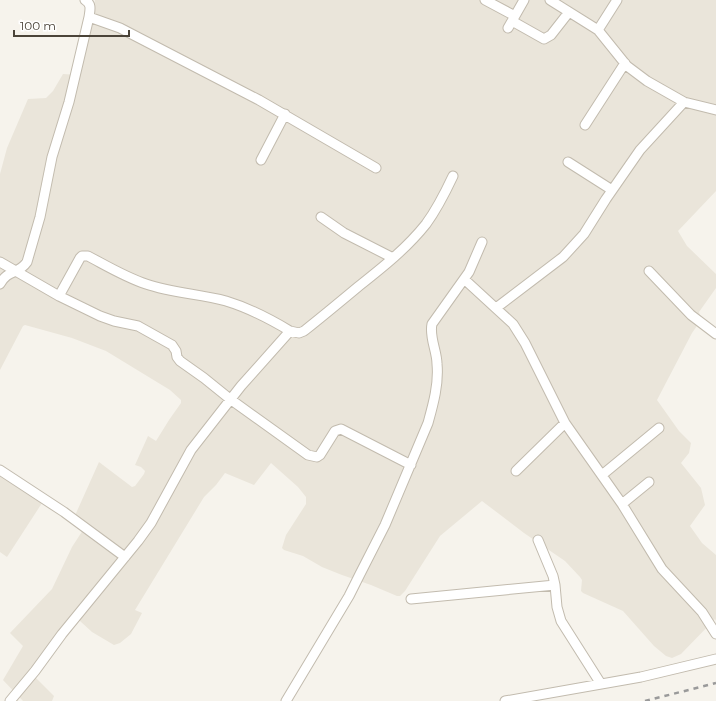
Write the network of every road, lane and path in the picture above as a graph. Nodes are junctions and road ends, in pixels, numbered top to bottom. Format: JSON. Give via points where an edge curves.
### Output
{"nodes":[{"id":1,"x":85,"y":0,"type":"edge"},
{"id":2,"x":485,"y":0,"type":"edge"},
{"id":3,"x":524,"y":0,"type":"edge"},
{"id":4,"x":550,"y":0,"type":"edge"},
{"id":5,"x":617,"y":0,"type":"edge"},
{"id":6,"x":569,"y":12,"type":"junction"},
{"id":7,"x":89,"y":17,"type":"junction"},
{"id":8,"x":512,"y":21,"type":"junction"},
{"id":9,"x":598,"y":30,"type":"junction"},
{"id":10,"x":625,"y":63,"type":"junction"},
{"id":11,"x":684,"y":102,"type":"junction"},
{"id":12,"x":714,"y":107,"type":"edge"},
{"id":13,"x":285,"y":114,"type":"junction"},
{"id":14,"x":585,"y":125,"type":"dead end"},
{"id":15,"x":262,"y":160,"type":"dead end"},
{"id":16,"x":568,"y":162,"type":"dead end"},
{"id":17,"x":376,"y":168,"type":"dead end"},
{"id":18,"x":453,"y":176,"type":"dead end"},
{"id":19,"x":612,"y":190,"type":"junction"},
{"id":20,"x":321,"y":217,"type":"dead end"},
{"id":21,"x":482,"y":242,"type":"dead end"},
{"id":22,"x":393,"y":258,"type":"junction"},
{"id":23,"x":0,"y":262,"type":"edge"},
{"id":24,"x":16,"y":271,"type":"junction"},
{"id":25,"x":649,"y":272,"type":"dead end"},
{"id":26,"x":464,"y":280,"type":"junction"},
{"id":27,"x":0,"y":284,"type":"edge"},
{"id":28,"x":60,"y":296,"type":"junction"},
{"id":29,"x":496,"y":308,"type":"junction"},
{"id":30,"x":290,"y":331,"type":"junction"},
{"id":31,"x":716,"y":334,"type":"edge"},
{"id":32,"x":230,"y":399,"type":"junction"},
{"id":33,"x":565,"y":423,"type":"junction"},
{"id":34,"x":659,"y":428,"type":"dead end"},
{"id":35,"x":410,"y":465,"type":"junction"},
{"id":36,"x":0,"y":470,"type":"edge"},
{"id":37,"x":516,"y":471,"type":"dead end"},
{"id":38,"x":602,"y":475,"type":"junction"},
{"id":39,"x":649,"y":482,"type":"dead end"},
{"id":40,"x":622,"y":504,"type":"junction"},
{"id":41,"x":538,"y":540,"type":"dead end"},
{"id":42,"x":124,"y":556,"type":"junction"},
{"id":43,"x":556,"y":585,"type":"junction"},
{"id":44,"x":411,"y":599,"type":"dead end"},
{"id":45,"x":716,"y":634,"type":"edge"},
{"id":46,"x":716,"y":660,"type":"edge"},
{"id":47,"x":601,"y":684,"type":"junction"},
{"id":48,"x":10,"y":701,"type":"edge"},
{"id":49,"x":286,"y":701,"type":"edge"},
{"id":50,"x":505,"y":701,"type":"edge"}],
"edges":[{"from":1,"to":7,"type":"street","via":[[90,5]]},
{"from":2,"to":8,"type":"street"},
{"from":3,"to":8,"type":"street"},
{"from":4,"to":6,"type":"street"},
{"from":5,"to":9,"type":"street"},
{"from":6,"to":8,"type":"street","via":[[551,35],[544,39]]},
{"from":6,"to":9,"type":"street"},
{"from":7,"to":13,"type":"street","via":[[120,28]]},
{"from":7,"to":24,"type":"street","via":[[69,102],[52,157],[40,217],[27,262]]},
{"from":9,"to":10,"type":"street"},
{"from":10,"to":11,"type":"street","via":[[647,81]]},
{"from":10,"to":14,"type":"street"},
{"from":11,"to":12,"type":"street"},
{"from":11,"to":19,"type":"street","via":[[640,150]]},
{"from":13,"to":15,"type":"street"},
{"from":13,"to":17,"type":"street"},
{"from":16,"to":19,"type":"street"},
{"from":18,"to":22,"type":"street","via":[[425,225]]},
{"from":19,"to":29,"type":"street","via":[[584,234],[563,257]]},
{"from":20,"to":22,"type":"street","via":[[344,234]]},
{"from":21,"to":26,"type":"street"},
{"from":22,"to":30,"type":"street","via":[[304,331]]},
{"from":23,"to":24,"type":"street"},
{"from":24,"to":27,"type":"street","via":[[6,276]]},
{"from":24,"to":28,"type":"street"},
{"from":25,"to":31,"type":"street","via":[[692,315]]},
{"from":26,"to":29,"type":"street"},
{"from":26,"to":35,"type":"street","via":[[432,324],[431,332],[437,363],[436,382],[428,423]]},
{"from":28,"to":30,"type":"street","via":[[80,258],[88,256],[146,284],[225,301],[263,315]]},
{"from":28,"to":32,"type":"street","via":[[108,319],[138,326],[172,345],[180,361]]},
{"from":29,"to":33,"type":"street","via":[[522,337]]},
{"from":30,"to":32,"type":"street"},
{"from":32,"to":35,"type":"street","via":[[313,457],[320,455],[336,431],[341,429]]},
{"from":32,"to":42,"type":"street","via":[[191,450],[151,523]]},
{"from":33,"to":37,"type":"street"},
{"from":33,"to":38,"type":"street"},
{"from":34,"to":38,"type":"street"},
{"from":35,"to":49,"type":"street","via":[[385,525],[352,591]]},
{"from":36,"to":42,"type":"street"},
{"from":38,"to":40,"type":"street"},
{"from":39,"to":40,"type":"street"},
{"from":40,"to":45,"type":"street","via":[[662,569],[702,612]]},
{"from":41,"to":43,"type":"street"},
{"from":42,"to":48,"type":"street"},
{"from":43,"to":44,"type":"street"},
{"from":43,"to":47,"type":"street","via":[[561,621]]},
{"from":46,"to":47,"type":"street"},
{"from":47,"to":50,"type":"street"}]}
